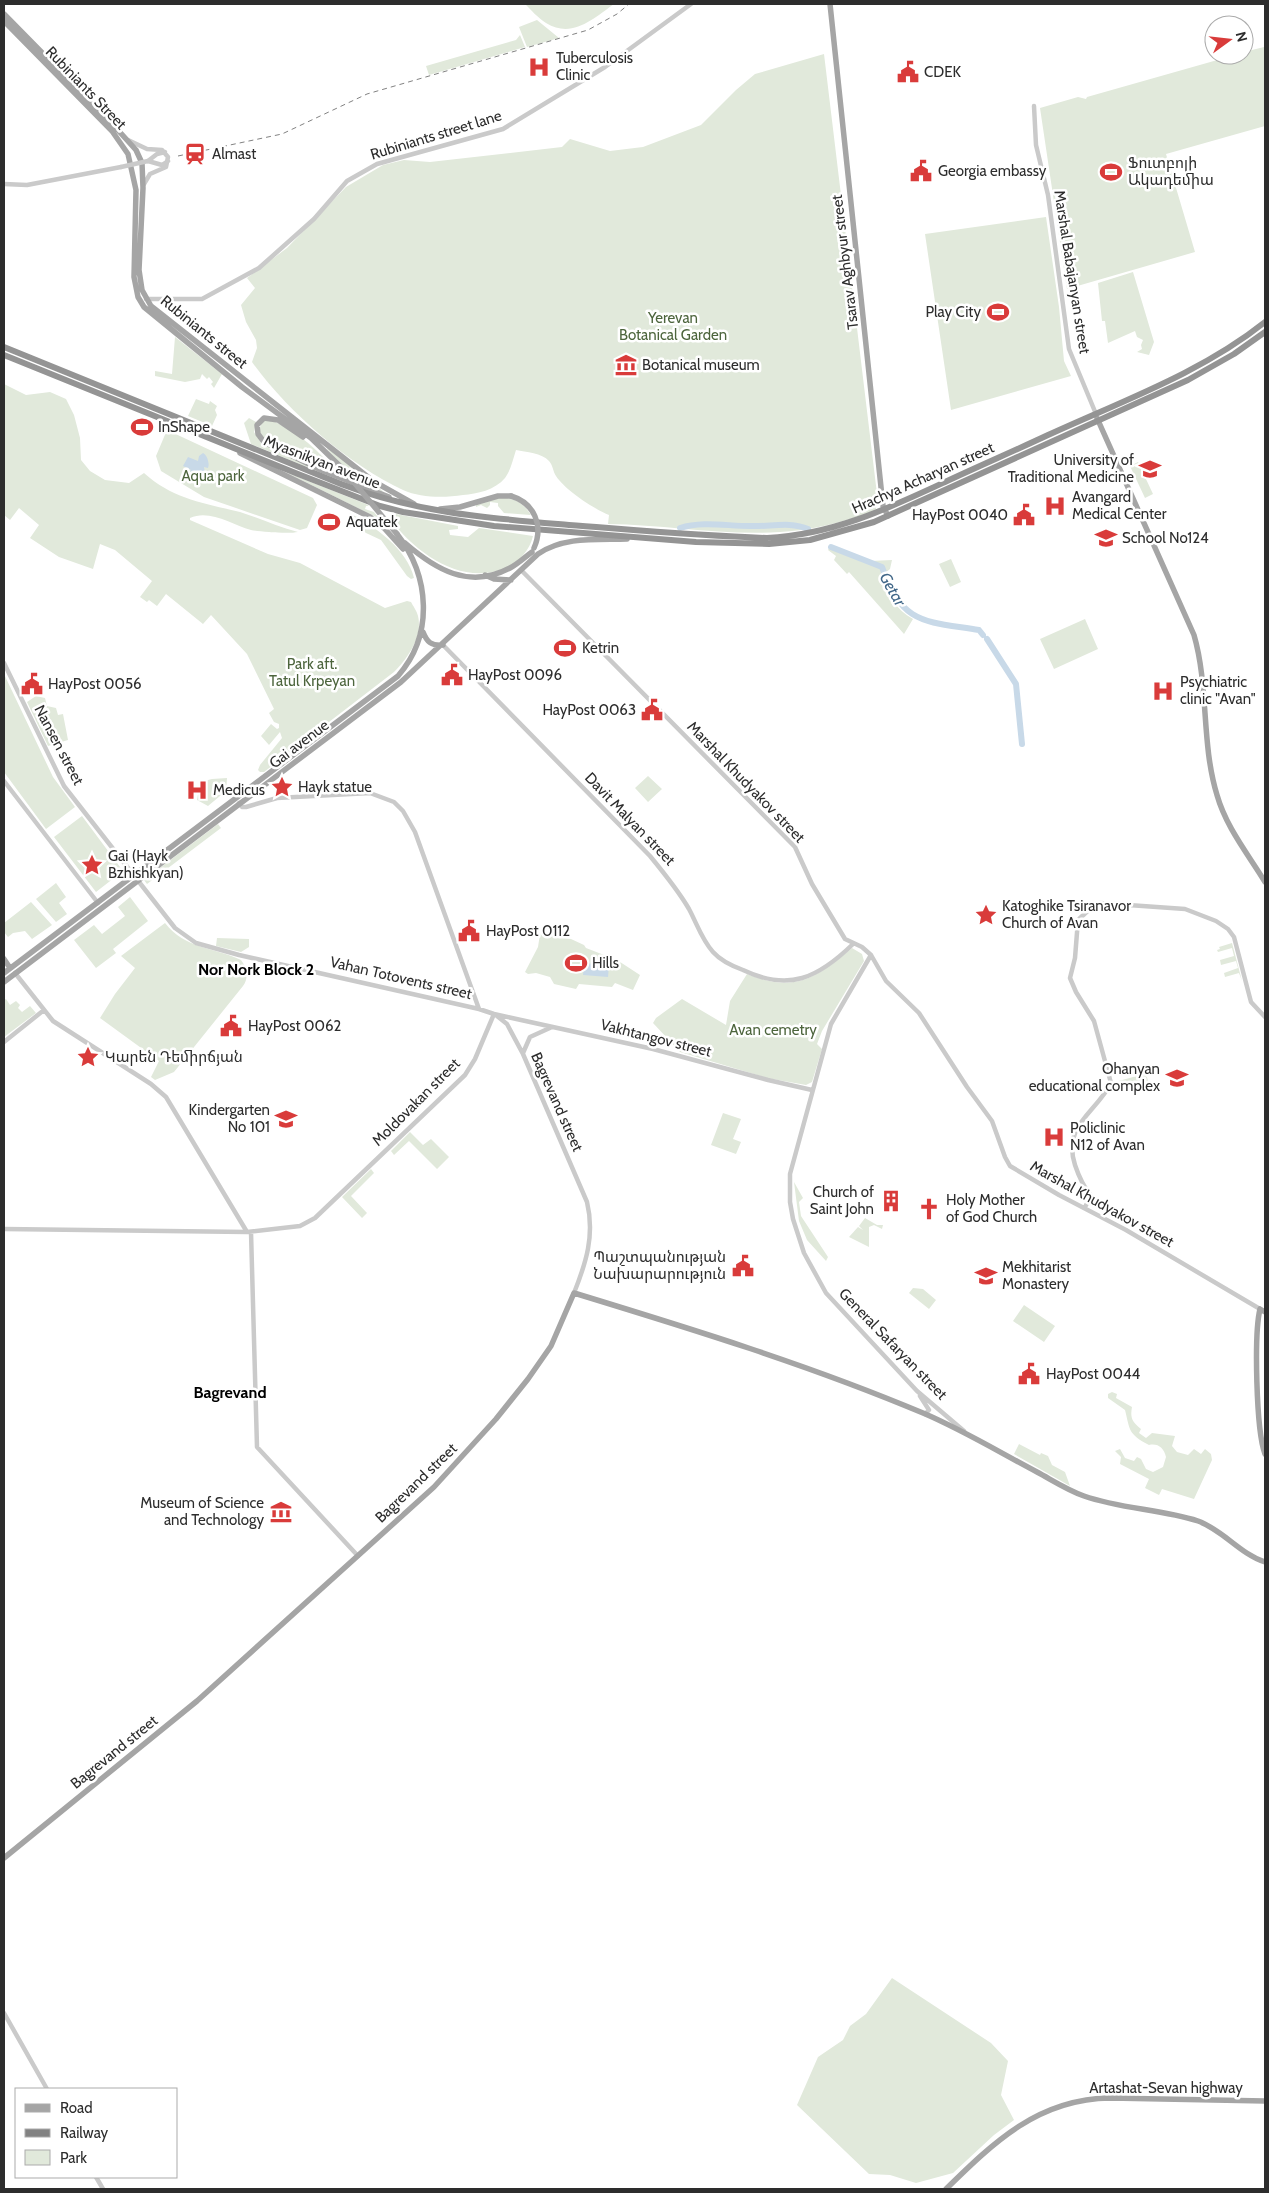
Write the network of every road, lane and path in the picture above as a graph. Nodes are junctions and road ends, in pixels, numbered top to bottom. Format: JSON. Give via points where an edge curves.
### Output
{"nodes":[{"id":1,"x":690,"y":4,"type":"edge"},
{"id":2,"x":830,"y":4,"type":"edge"},
{"id":3,"x":4,"y":14,"type":"edge"},
{"id":4,"x":4,"y":21,"type":"edge"},
{"id":5,"x":1034,"y":106,"type":"dead end"},
{"id":6,"x":128,"y":140,"type":"junction"},
{"id":7,"x":165,"y":152,"type":"junction"},
{"id":8,"x":140,"y":159,"type":"junction"},
{"id":9,"x":148,"y":161,"type":"junction"},
{"id":10,"x":168,"y":161,"type":"junction"},
{"id":11,"x":131,"y":162,"type":"junction"},
{"id":12,"x":142,"y":169,"type":"junction"},
{"id":13,"x":133,"y":172,"type":"junction"},
{"id":14,"x":4,"y":184,"type":"edge"},
{"id":15,"x":143,"y":188,"type":"junction"},
{"id":16,"x":143,"y":300,"type":"junction"},
{"id":17,"x":1265,"y":322,"type":"edge"},
{"id":18,"x":1265,"y":332,"type":"edge"},
{"id":19,"x":4,"y":347,"type":"edge"},
{"id":20,"x":4,"y":356,"type":"edge"},
{"id":21,"x":1097,"y":417,"type":"junction"},
{"id":22,"x":219,"y":442,"type":"junction"},
{"id":23,"x":326,"y":452,"type":"junction"},
{"id":24,"x":412,"y":507,"type":"junction"},
{"id":25,"x":425,"y":510,"type":"junction"},
{"id":26,"x":886,"y":513,"type":"junction"},
{"id":27,"x":649,"y":531,"type":"joint"},
{"id":28,"x":649,"y":538,"type":"junction"},
{"id":29,"x":401,"y":540,"type":"junction"},
{"id":30,"x":533,"y":550,"type":"junction"},
{"id":31,"x":412,"y":560,"type":"junction"},
{"id":32,"x":523,"y":567,"type":"junction"},
{"id":33,"x":485,"y":575,"type":"junction"},
{"id":34,"x":511,"y":580,"type":"junction"},
{"id":35,"x":422,"y":632,"type":"junction"},
{"id":36,"x":443,"y":645,"type":"junction"},
{"id":37,"x":4,"y":663,"type":"edge"},
{"id":38,"x":4,"y":781,"type":"edge"},
{"id":39,"x":238,"y":801,"type":"junction"},
{"id":40,"x":135,"y":879,"type":"junction"},
{"id":41,"x":1265,"y":882,"type":"edge"},
{"id":42,"x":98,"y":903,"type":"junction"},
{"id":43,"x":853,"y":944,"type":"junction"},
{"id":44,"x":871,"y":955,"type":"junction"},
{"id":45,"x":4,"y":959,"type":"edge"},
{"id":46,"x":10,"y":968,"type":"junction"},
{"id":47,"x":4,"y":973,"type":"edge"},
{"id":48,"x":15,"y":973,"type":"junction"},
{"id":49,"x":4,"y":982,"type":"edge"},
{"id":50,"x":480,"y":1009,"type":"junction"},
{"id":51,"x":44,"y":1010,"type":"junction"},
{"id":52,"x":494,"y":1014,"type":"junction"},
{"id":53,"x":1265,"y":1017,"type":"edge"},
{"id":54,"x":553,"y":1026,"type":"junction"},
{"id":55,"x":4,"y":1042,"type":"edge"},
{"id":56,"x":522,"y":1054,"type":"junction"},
{"id":57,"x":812,"y":1090,"type":"junction"},
{"id":58,"x":1085,"y":1207,"type":"junction"},
{"id":59,"x":4,"y":1229,"type":"edge"},
{"id":60,"x":249,"y":1232,"type":"junction"},
{"id":61,"x":574,"y":1293,"type":"junction"},
{"id":62,"x":1263,"y":1311,"type":"edge"},
{"id":63,"x":917,"y":1391,"type":"junction"},
{"id":64,"x":925,"y":1414,"type":"junction"},
{"id":65,"x":971,"y":1436,"type":"junction"},
{"id":66,"x":1265,"y":1454,"type":"edge"},
{"id":67,"x":358,"y":1556,"type":"junction"},
{"id":68,"x":1265,"y":1562,"type":"edge"},
{"id":69,"x":4,"y":1858,"type":"edge"},
{"id":70,"x":4,"y":2013,"type":"edge"},
{"id":71,"x":46,"y":2088,"type":"edge"},
{"id":72,"x":1265,"y":2101,"type":"edge"},
{"id":73,"x":97,"y":2178,"type":"edge"},
{"id":74,"x":103,"y":2189,"type":"edge"},
{"id":75,"x":946,"y":2189,"type":"edge"}],
"edges":[{"from":1,"to":16,"type":"street","name":"Rubiniants street lane","via":[[605,67],[503,129],[377,164],[347,181],[314,219],[259,268],[210,295],[202,299]]},
{"from":2,"to":26,"type":"main road","name":"Tsarav Aghbyur street"},
{"from":3,"to":6,"type":"main road","name":"Rubiniants street"},
{"from":4,"to":11,"type":"main road","name":"Rubiniants Street","via":[[112,131]]},
{"from":5,"to":21,"type":"street","name":"Marshal Babajanyan street","via":[[1036,145],[1048,196],[1069,349]]},
{"from":6,"to":7,"type":"street","via":[[147,150]]},
{"from":6,"to":8,"type":"main road","name":"Rubiniants street"},
{"from":7,"to":9,"type":"street"},
{"from":7,"to":10,"type":"street"},
{"from":8,"to":11,"type":"main road"},
{"from":8,"to":12,"type":"main road","name":"Rubiniants street"},
{"from":9,"to":10,"type":"street","via":[[160,165]]},
{"from":9,"to":14,"type":"street","bridge":true,"via":[[27,185]]},
{"from":10,"to":15,"type":"street","via":[[166,167],[150,174]]},
{"from":11,"to":13,"type":"main road","name":"Rubiniants Street"},
{"from":12,"to":13,"type":"main road"},
{"from":12,"to":15,"type":"main road","name":"Rubiniants street"},
{"from":13,"to":16,"type":"main road","name":"Rubiniants Street","via":[[137,198],[134,285]]},
{"from":15,"to":16,"type":"main road","name":"Rubiniants street","via":[[139,270]]},
{"from":16,"to":23,"type":"main road","name":"Rubiniants Street","via":[[147,310],[172,332]]},
{"from":16,"to":25,"type":"main road","name":"Rubiniants street","via":[[351,464],[384,488]]},
{"from":17,"to":21,"type":"highway","name":"Hrachya Acharyan street","via":[[1206,363]]},
{"from":18,"to":21,"type":"highway","name":"Hrachya Acharyan street","via":[[1210,369]]},
{"from":19,"to":24,"type":"highway","name":"Myasnikyan avenue","via":[[341,484]]},
{"from":20,"to":22,"type":"highway","name":"Myasnikyan avenue"},
{"from":21,"to":26,"type":"highway","name":"Hrachya Acharyan street"},
{"from":21,"to":41,"type":"main road","name":"Marshal Babajanyan street","via":[[1194,635],[1201,662],[1208,747],[1217,796],[1230,826]]},
{"from":22,"to":28,"type":"highway","name":"Myasnikyan avenue","via":[[380,506],[403,512],[487,525]]},
{"from":22,"to":31,"type":"main road","via":[[370,517]]},
{"from":23,"to":24,"type":"main road","via":[[273,418],[264,418],[257,425],[258,434],[264,442],[321,470]]},
{"from":23,"to":29,"type":"main road","bridge":true},
{"from":24,"to":25,"type":"highway","name":"Myasnikyan avenue"},
{"from":25,"to":27,"type":"highway","name":"Myasnikyan avenue","via":[[502,520]]},
{"from":25,"to":30,"type":"main road","bridge":true,"via":[[460,507],[498,496],[510,496],[526,503],[535,516],[538,533]]},
{"from":26,"to":27,"type":"highway","name":"Hrachya Acharyan street","via":[[785,538]]},
{"from":26,"to":28,"type":"highway","name":"Hrachya Acharyan street","via":[[827,537],[781,544]]},
{"from":28,"to":32,"type":"main road","via":[[568,542],[546,550]]},
{"from":29,"to":31,"type":"main road"},
{"from":29,"to":33,"type":"main road","via":[[421,557],[455,576]]},
{"from":30,"to":32,"type":"main road"},
{"from":30,"to":33,"type":"main road","via":[[510,568]]},
{"from":31,"to":35,"type":"main road","name":"Gai avenue","via":[[421,586]]},
{"from":32,"to":34,"type":"main road","name":"Gai avenue"},
{"from":32,"to":43,"type":"street","name":"Marshal Khudyakov street","via":[[795,847],[812,884],[845,939]]},
{"from":33,"to":34,"type":"main road"},
{"from":34,"to":36,"type":"main road","name":"Gai avenue"},
{"from":35,"to":36,"type":"main road","via":[[429,643]]},
{"from":35,"to":39,"type":"main road","name":"Gai avenue","via":[[414,654],[398,676]]},
{"from":36,"to":39,"type":"main road","name":"Gai avenue","via":[[401,682]]},
{"from":36,"to":43,"type":"street","name":"Davit Malyan street","via":[[650,856],[669,878],[714,954],[759,978],[788,982],[818,971]]},
{"from":37,"to":40,"type":"street","name":"Nansen street","via":[[58,777]]},
{"from":38,"to":42,"type":"street"},
{"from":39,"to":40,"type":"main road","name":"Gai avenue"},
{"from":39,"to":50,"type":"street","via":[[246,808],[277,798],[370,793],[394,802],[404,811],[415,832]]},
{"from":40,"to":42,"type":"main road","name":"Gai avenue"},
{"from":40,"to":48,"type":"main road","name":"Gai avenue"},
{"from":40,"to":50,"type":"street","name":"Vahan Totovents street","via":[[175,928],[196,943]]},
{"from":42,"to":46,"type":"main road","name":"Gai avenue"},
{"from":43,"to":44,"type":"street","name":"Marshal Khudyakov street"},
{"from":44,"to":57,"type":"street","name":"General Safaryan street","via":[[830,1024]]},
{"from":44,"to":58,"type":"street","name":"Marshal Khudyakov street","via":[[886,980],[928,1026],[967,1088],[992,1120],[1010,1166]]},
{"from":45,"to":46,"type":"main road"},
{"from":46,"to":47,"type":"main road","name":"Gai avenue"},
{"from":46,"to":48,"type":"street"},
{"from":48,"to":49,"type":"main road","name":"Gai avenue"},
{"from":48,"to":51,"type":"street"},
{"from":50,"to":52,"type":"street"},
{"from":51,"to":55,"type":"street"},
{"from":51,"to":60,"type":"street","via":[[53,1021],[166,1097]]},
{"from":52,"to":54,"type":"street","name":"Vakhtangov street"},
{"from":52,"to":56,"type":"street","name":"Bagrevand street","via":[[507,1024]]},
{"from":52,"to":60,"type":"street","name":"Moldovakan street","via":[[465,1075],[315,1218],[300,1226]]},
{"from":53,"to":58,"type":"street","via":[[1251,1002],[1234,937],[1216,921],[1185,908],[1108,902],[1093,906],[1078,920],[1070,978],[1094,1021],[1111,1083],[1082,1121],[1072,1141],[1074,1162],[1082,1185],[1091,1196]]},
{"from":54,"to":56,"type":"street","via":[[530,1037]]},
{"from":54,"to":57,"type":"street","name":"Vakhtangov street","via":[[653,1048]]},
{"from":56,"to":61,"type":"street","name":"Bagrevand street","via":[[590,1213],[590,1248]]},
{"from":57,"to":63,"type":"street","name":"General Safaryan street","via":[[790,1174],[790,1202],[804,1253],[826,1293]]},
{"from":58,"to":62,"type":"street","name":"Marshal Khudyakov street"},
{"from":59,"to":60,"type":"street","name":"Moldovakan street"},
{"from":60,"to":67,"type":"street","via":[[257,1447]]},
{"from":61,"to":64,"type":"main road","via":[[728,1340]]},
{"from":61,"to":67,"type":"main road","name":"Bagrevand street","via":[[547,1352],[496,1419],[434,1487]]},
{"from":62,"to":66,"type":"main road","via":[[1258,1318],[1258,1404]]},
{"from":63,"to":64,"type":"street","via":[[929,1408]]},
{"from":63,"to":65,"type":"street","name":"General Safaryan street"},
{"from":64,"to":65,"type":"main road"},
{"from":65,"to":68,"type":"main road","name":"General Safaryan street","via":[[1082,1495],[1211,1527]]},
{"from":67,"to":69,"type":"main road","name":"Bagrevand street","via":[[197,1701]]},
{"from":70,"to":71,"type":"street"},
{"from":72,"to":75,"type":"main road","name":"Artashat-Sevan highway","via":[[1110,2098],[1066,2104],[1009,2132]]},
{"from":73,"to":74,"type":"street"}]}
